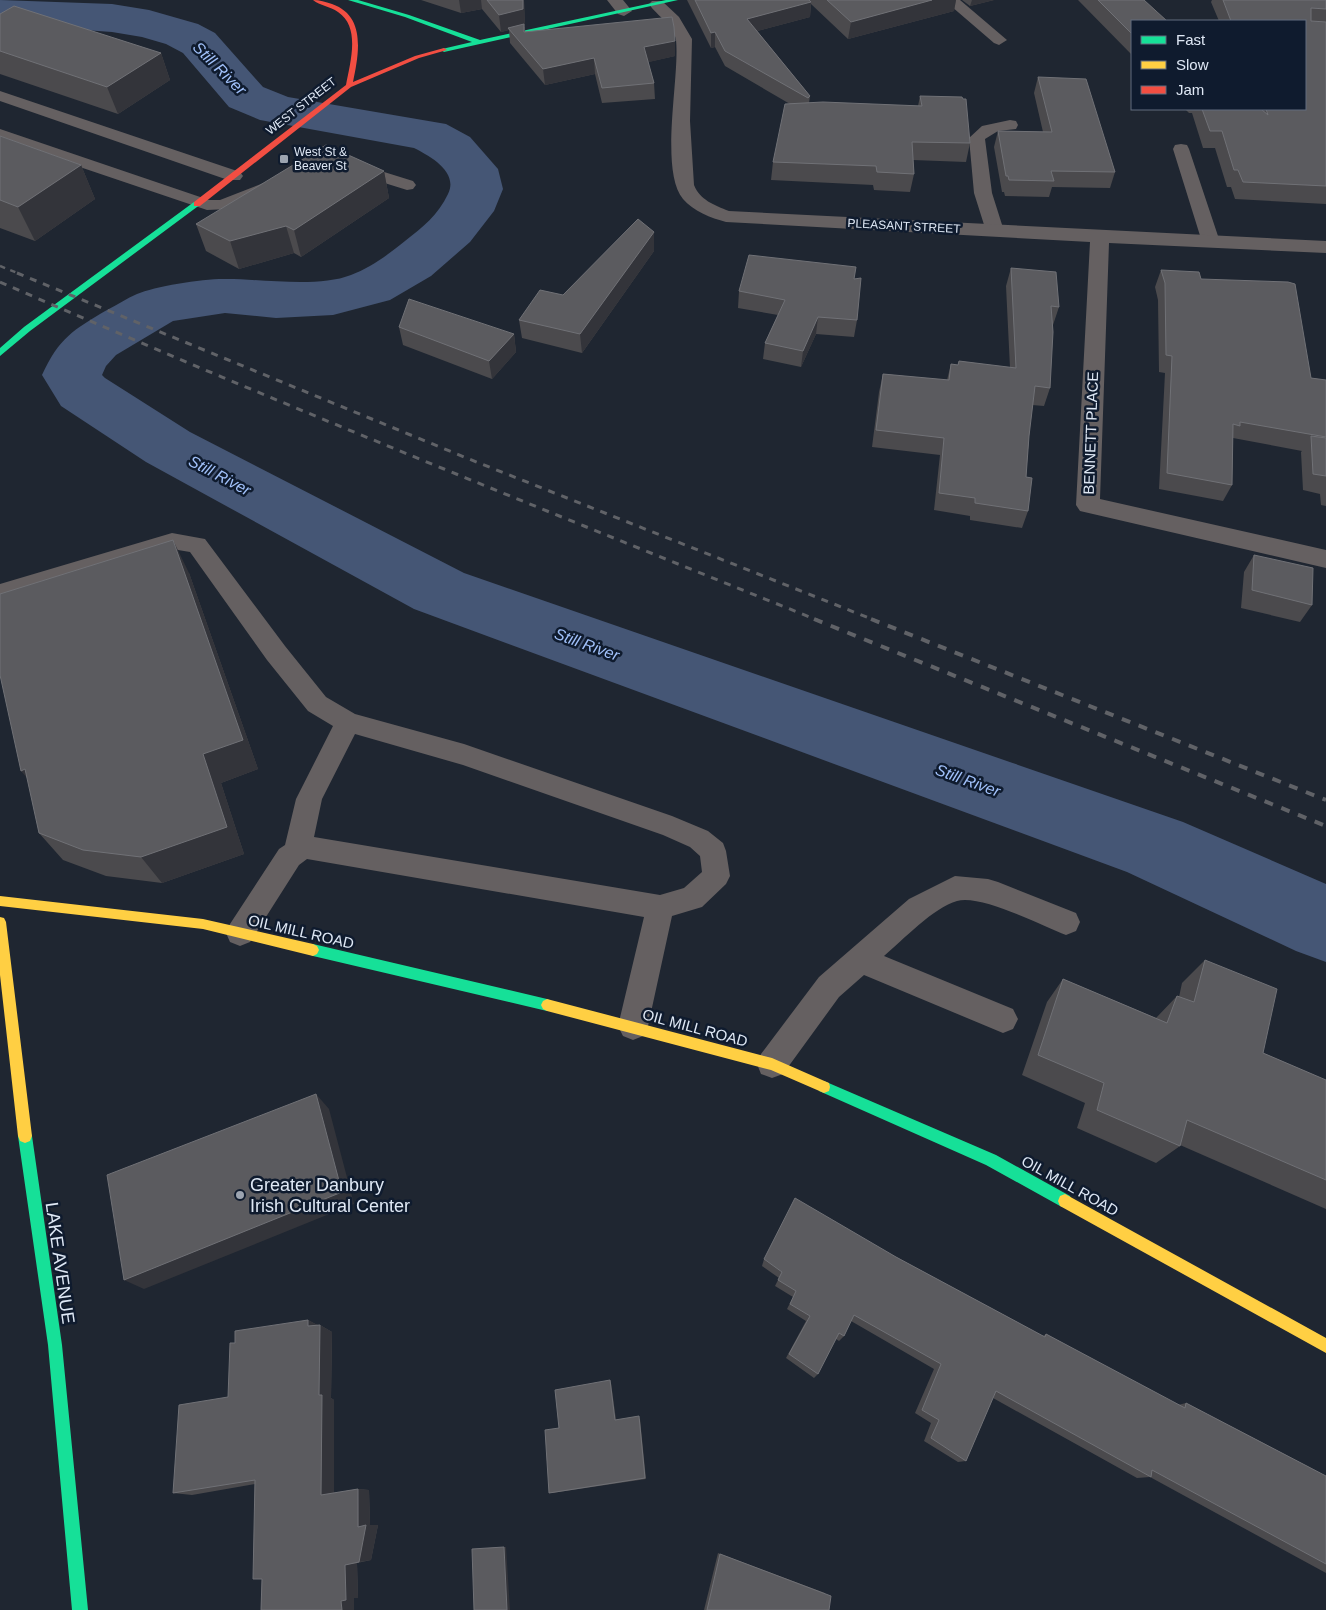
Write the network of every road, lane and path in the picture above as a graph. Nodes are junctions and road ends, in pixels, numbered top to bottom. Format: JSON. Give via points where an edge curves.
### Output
{"nodes":[{"id":1,"x":316,"y":0,"type":"edge"},
{"id":2,"x":351,"y":0,"type":"edge"},
{"id":3,"x":951,"y":0,"type":"edge"},
{"id":4,"x":666,"y":2,"type":"edge"},
{"id":5,"x":620,"y":5,"type":"edge"},
{"id":6,"x":998,"y":40,"type":"dead end"},
{"id":7,"x":478,"y":42,"type":"junction"},
{"id":8,"x":349,"y":86,"type":"junction"},
{"id":9,"x":0,"y":96,"type":"edge"},
{"id":10,"x":1010,"y":125,"type":"dead end"},
{"id":11,"x":0,"y":134,"type":"edge"},
{"id":12,"x":1181,"y":149,"type":"dead end"},
{"id":13,"x":338,"y":164,"type":"edge"},
{"id":14,"x":234,"y":176,"type":"junction"},
{"id":15,"x":281,"y":180,"type":"edge"},
{"id":16,"x":407,"y":185,"type":"dead end"},
{"id":17,"x":199,"y":203,"type":"junction"},
{"id":18,"x":995,"y":231,"type":"junction"},
{"id":19,"x":1100,"y":237,"type":"junction"},
{"id":20,"x":1211,"y":242,"type":"junction"},
{"id":21,"x":1326,"y":247,"type":"edge"},
{"id":22,"x":0,"y":353,"type":"edge"},
{"id":23,"x":1326,"y":559,"type":"edge"},
{"id":24,"x":0,"y":593,"type":"edge"},
{"id":25,"x":348,"y":722,"type":"junction"},
{"id":26,"x":297,"y":852,"type":"junction"},
{"id":27,"x":0,"y":901,"type":"edge"},
{"id":28,"x":660,"y":907,"type":"junction"},
{"id":29,"x":0,"y":922,"type":"edge"},
{"id":30,"x":1066,"y":922,"type":"dead end"},
{"id":31,"x":240,"y":933,"type":"junction"},
{"id":32,"x":861,"y":960,"type":"junction"},
{"id":33,"x":5,"y":1009,"type":"edge"},
{"id":34,"x":1003,"y":1018,"type":"dead end"},
{"id":35,"x":633,"y":1026,"type":"junction"},
{"id":36,"x":772,"y":1064,"type":"junction"},
{"id":37,"x":1326,"y":1346,"type":"edge"},
{"id":38,"x":80,"y":1610,"type":"edge"}],
"edges":[{"from":1,"to":8,"type":"main road","via":[[338,9],[350,20],[355,50]]},
{"from":2,"to":7,"type":"main road"},
{"from":3,"to":6,"type":"lane"},
{"from":4,"to":5,"type":"main road","name":"WEST STREET"},
{"from":4,"to":18,"type":"street","name":"PLEASANT STREET","via":[[684,39],[682,168],[688,194],[705,208],[726,216]]},
{"from":5,"to":7,"type":"main road","name":"WEST STREET"},
{"from":7,"to":8,"type":"main road","name":"WEST STREET","via":[[417,58]]},
{"from":8,"to":14,"type":"main road","name":"WEST STREET"},
{"from":9,"to":14,"type":"lane"},
{"from":10,"to":18,"type":"lane","via":[[982,132],[978,138],[983,193]]},
{"from":11,"to":17,"type":"lane"},
{"from":12,"to":20,"type":"lane"},
{"from":13,"to":16,"type":"lane"},
{"from":14,"to":17,"type":"main road","name":"WEST STREET"},
{"from":15,"to":17,"type":"lane","via":[[222,205]]},
{"from":17,"to":22,"type":"main road","name":"WEST STREET","via":[[27,329]]},
{"from":18,"to":19,"type":"street","name":"PLEASANT STREET"},
{"from":19,"to":20,"type":"street","name":"PLEASANT STREET"},
{"from":19,"to":23,"type":"street","name":"BENNETT PLACE","via":[[1088,505]]},
{"from":20,"to":21,"type":"street","name":"PLEASANT STREET"},
{"from":24,"to":25,"type":"lane","via":[[172,541],[198,545],[317,704]]},
{"from":25,"to":26,"type":"lane","via":[[308,799]]},
{"from":25,"to":28,"type":"lane","via":[[464,755],[699,838],[713,851],[716,876],[692,898]]},
{"from":26,"to":28,"type":"lane","via":[[304,847]]},
{"from":26,"to":31,"type":"lane","via":[[289,857]]},
{"from":27,"to":31,"type":"main road","name":"OIL MILL ROAD","via":[[203,924]]},
{"from":28,"to":35,"type":"lane"},
{"from":29,"to":33,"type":"main road","name":"LAKE AVENUE"},
{"from":30,"to":32,"type":"lane","via":[[988,891],[955,888],[919,908]]},
{"from":31,"to":35,"type":"main road","name":"OIL MILL ROAD"},
{"from":32,"to":34,"type":"lane"},
{"from":32,"to":36,"type":"lane","via":[[830,987]]},
{"from":33,"to":38,"type":"main road","name":"LAKE AVENUE","via":[[55,1346]]},
{"from":35,"to":36,"type":"main road","name":"OIL MILL ROAD"},
{"from":36,"to":37,"type":"main road","name":"OIL MILL ROAD","via":[[991,1160]]}]}
